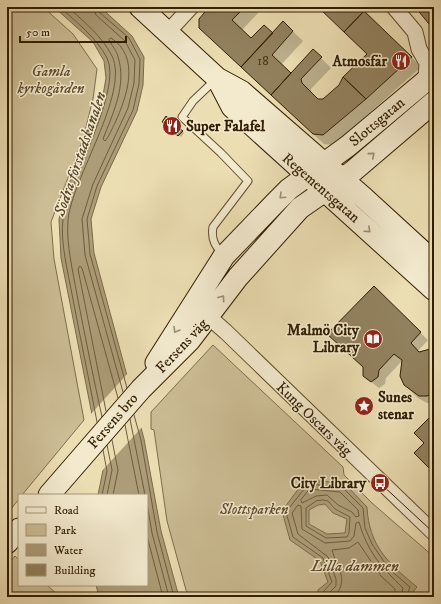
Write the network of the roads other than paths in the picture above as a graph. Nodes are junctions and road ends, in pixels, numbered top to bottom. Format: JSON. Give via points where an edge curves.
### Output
{"nodes":[{"id":1,"x":140,"y":7,"type":"edge"},
{"id":2,"x":191,"y":7,"type":"edge"},
{"id":3,"x":394,"y":7,"type":"edge"},
{"id":4,"x":167,"y":33,"type":"junction"},
{"id":5,"x":217,"y":78,"type":"junction"},
{"id":6,"x":428,"y":79,"type":"edge"},
{"id":7,"x":434,"y":102,"type":"edge"},
{"id":8,"x":324,"y":164,"type":"junction"},
{"id":9,"x":308,"y":176,"type":"junction"},
{"id":10,"x":342,"y":179,"type":"junction"},
{"id":11,"x":324,"y":191,"type":"junction"},
{"id":12,"x":224,"y":256,"type":"junction"},
{"id":13,"x":434,"y":262,"type":"edge"},
{"id":14,"x":434,"y":290,"type":"edge"},
{"id":15,"x":202,"y":311,"type":"junction"},
{"id":16,"x":141,"y":389,"type":"joint"},
{"id":17,"x":50,"y":494,"type":"edge"},
{"id":18,"x":18,"y":530,"type":"edge"},
{"id":19,"x":434,"y":533,"type":"edge"},
{"id":20,"x":7,"y":543,"type":"edge"}],
"edges":[{"from":1,"to":4,"type":"main road","name":"Regementsgatan"},
{"from":2,"to":4,"type":"street"},
{"from":3,"to":6,"type":"street","via":[[415,32],[419,49],[427,63]]},
{"from":4,"to":5,"type":"main road","name":"Regementsgatan"},
{"from":5,"to":8,"type":"main road","name":"Regementsgatan","via":[[241,91]]},
{"from":5,"to":9,"type":"main road","name":"Regementsgatan","via":[[232,107]]},
{"from":5,"to":12,"type":"lane","via":[[193,101],[182,118],[248,181],[213,227],[211,236]]},
{"from":6,"to":8,"type":"main road","name":"Slottsgatan"},
{"from":10,"to":7,"type":"main road","name":"Fersens väg","one_way":true},
{"from":8,"to":9,"type":"main road","name":"Fersens väg"},
{"from":8,"to":10,"type":"main road","name":"Regementsgatan"},
{"from":9,"to":11,"type":"main road","name":"Regementsgatan"},
{"from":9,"to":12,"type":"main road","name":"Fersens väg","one_way":true,"via":[[289,189]]},
{"from":10,"to":11,"type":"main road","name":"Fersens väg"},
{"from":10,"to":13,"type":"main road","name":"Regementsgatan"},
{"from":11,"to":14,"type":"main road","name":"Regementsgatan","one_way":true},
{"from":15,"to":11,"type":"main road","name":"Fersens väg","one_way":true,"via":[[238,277],[300,208]]},
{"from":12,"to":15,"type":"main road","name":"Fersens väg"},
{"from":15,"to":16,"type":"main road","name":"Fersens väg","via":[[181,322]]},
{"from":15,"to":19,"type":"street","name":"Kung Oscars väg"},
{"from":16,"to":17,"type":"main road","name":"Fersens bro"},
{"from":18,"to":20,"type":"main road"}]}
